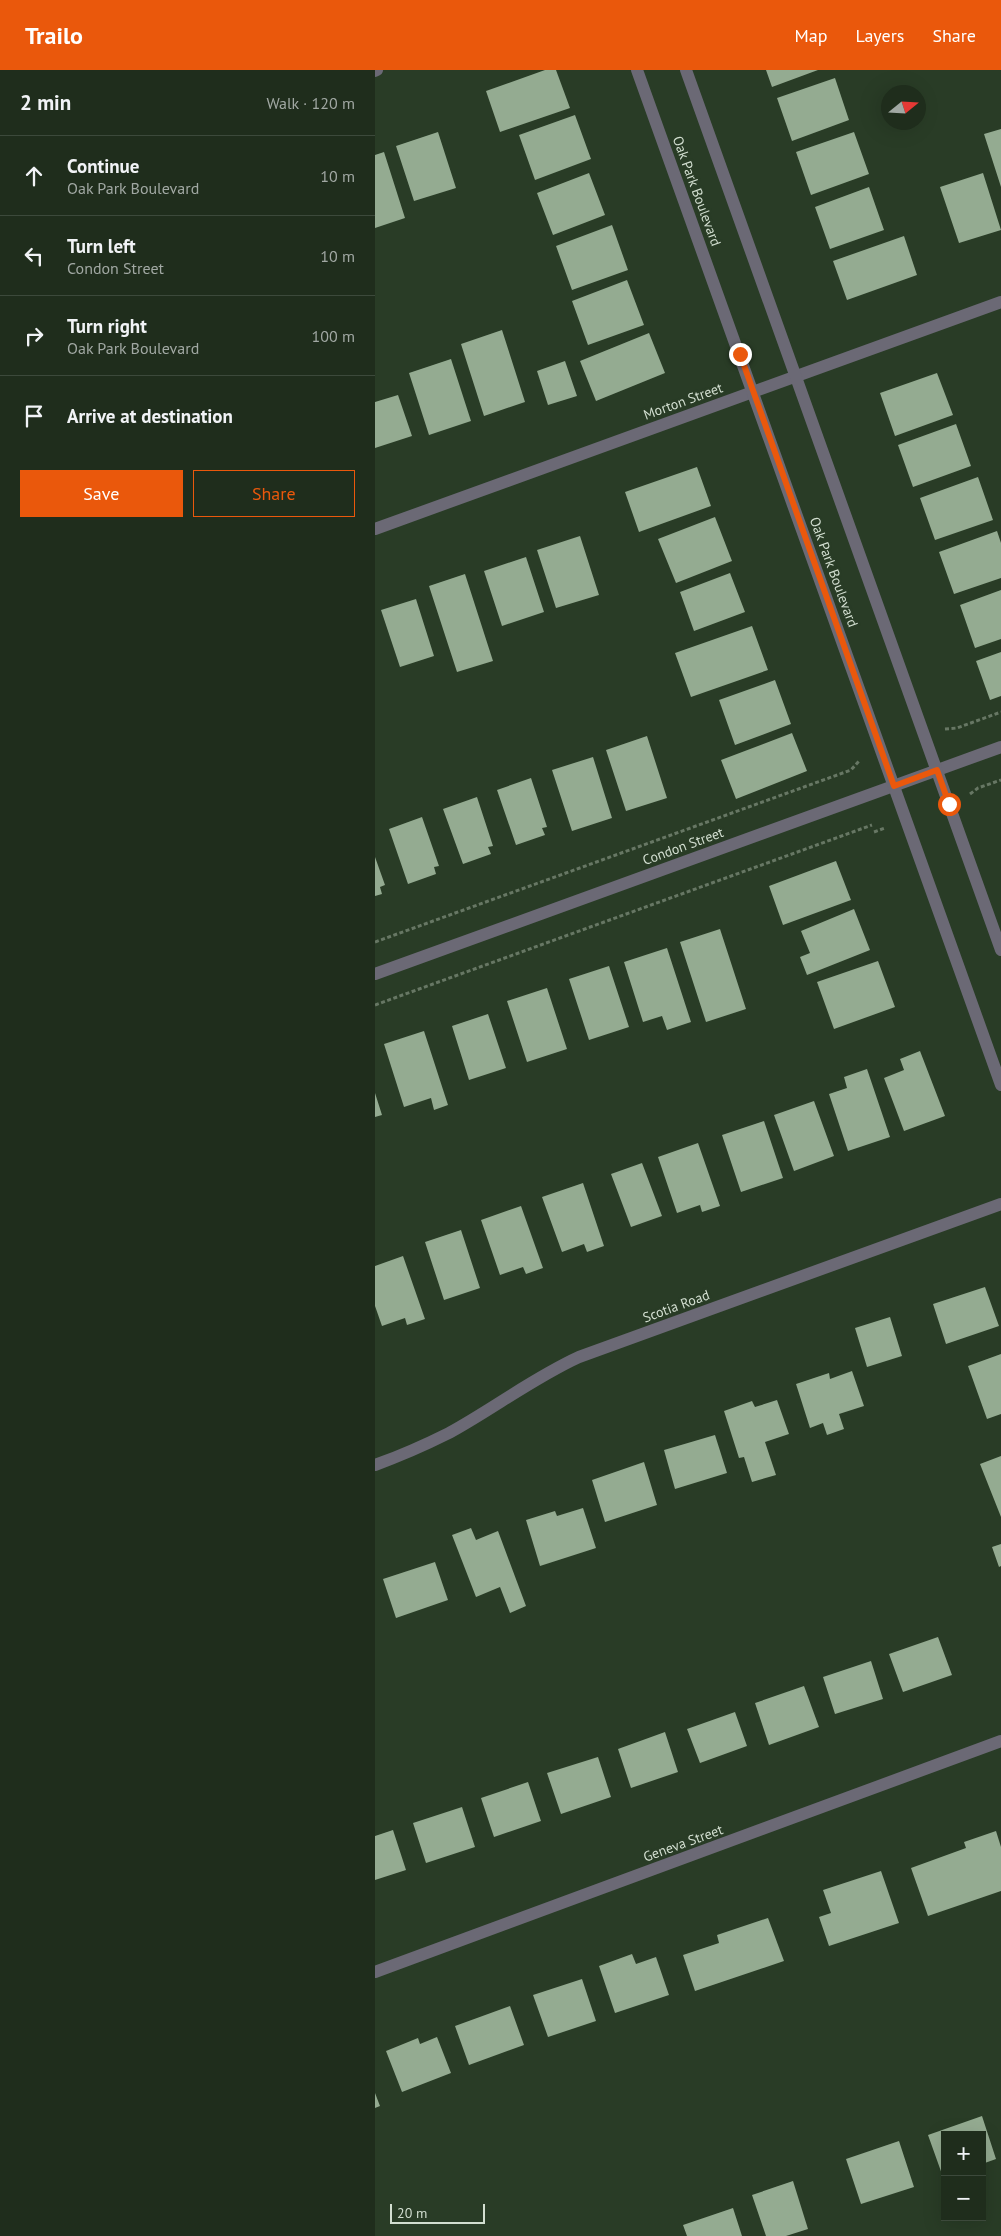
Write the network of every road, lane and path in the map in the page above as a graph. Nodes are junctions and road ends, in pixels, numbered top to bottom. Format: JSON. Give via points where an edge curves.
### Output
{"nodes":[{"id":1,"x":637,"y":70,"type":"edge"},
{"id":2,"x":686,"y":70,"type":"edge"},
{"id":3,"x":1001,"y":302,"type":"edge"},
{"id":4,"x":797,"y":376,"type":"junction"},
{"id":5,"x":753,"y":392,"type":"junction"},
{"id":6,"x":375,"y":529,"type":"edge"},
{"id":7,"x":1001,"y":712,"type":"edge"},
{"id":8,"x":942,"y":730,"type":"dead end"},
{"id":9,"x":1001,"y":747,"type":"edge"},
{"id":10,"x":863,"y":758,"type":"dead end"},
{"id":11,"x":937,"y":770,"type":"junction"},
{"id":12,"x":1001,"y":780,"type":"edge"},
{"id":13,"x":894,"y":786,"type":"junction"},
{"id":14,"x":964,"y":799,"type":"dead end"},
{"id":15,"x":871,"y":825,"type":"dead end"},
{"id":16,"x":891,"y":826,"type":"dead end"},
{"id":17,"x":874,"y":832,"type":"dead end"},
{"id":18,"x":375,"y":942,"type":"edge"},
{"id":19,"x":1001,"y":950,"type":"edge"},
{"id":20,"x":375,"y":974,"type":"edge"},
{"id":21,"x":375,"y":1005,"type":"edge"},
{"id":22,"x":1001,"y":1085,"type":"edge"},
{"id":23,"x":1001,"y":1204,"type":"edge"},
{"id":24,"x":375,"y":1465,"type":"edge"},
{"id":25,"x":1001,"y":1741,"type":"edge"},
{"id":26,"x":375,"y":1972,"type":"edge"}],
"edges":[{"from":1,"to":5,"type":"street","name":"Oak Park Boulevard"},
{"from":2,"to":4,"type":"street"},
{"from":3,"to":4,"type":"street","name":"Morton Street"},
{"from":4,"to":5,"type":"street","name":"Morton Street"},
{"from":4,"to":11,"type":"street"},
{"from":5,"to":6,"type":"street","name":"Morton Street"},
{"from":5,"to":13,"type":"street","name":"Oak Park Boulevard"},
{"from":7,"to":8,"type":"path"},
{"from":9,"to":11,"type":"street","name":"Condon Street"},
{"from":10,"to":18,"type":"path","via":[[851,770]]},
{"from":11,"to":13,"type":"street","name":"Condon Street"},
{"from":11,"to":19,"type":"street"},
{"from":12,"to":14,"type":"path","via":[[978,788]]},
{"from":13,"to":20,"type":"street","name":"Condon Street"},
{"from":13,"to":22,"type":"street","name":"Oak Park Boulevard"},
{"from":15,"to":21,"type":"path"},
{"from":16,"to":17,"type":"path"},
{"from":23,"to":24,"type":"street","name":"Scotia Road","via":[[579,1357],[538,1378],[451,1432]]},
{"from":25,"to":26,"type":"street","name":"Geneva Street"}]}
